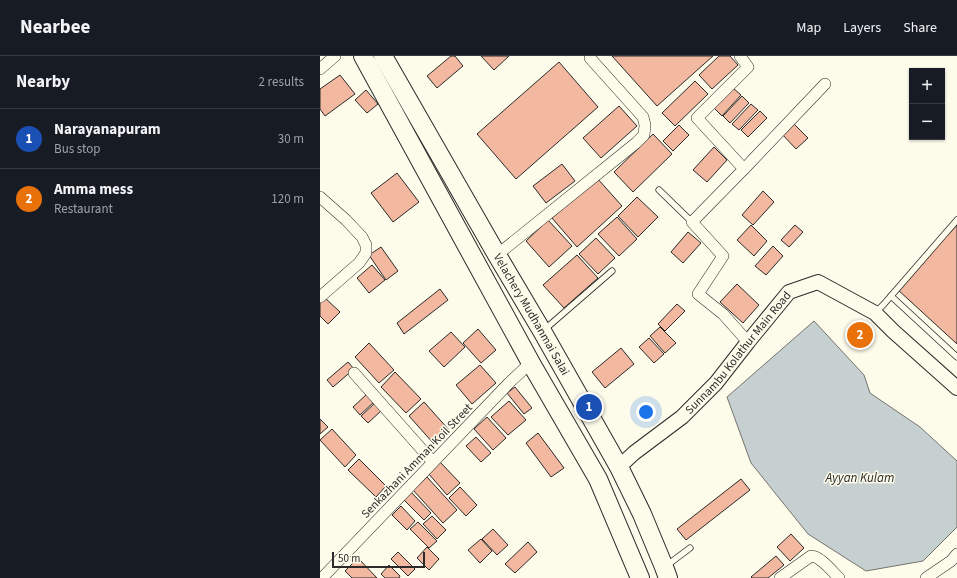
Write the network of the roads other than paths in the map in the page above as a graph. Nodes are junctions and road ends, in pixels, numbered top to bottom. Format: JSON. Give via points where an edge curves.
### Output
{"nodes":[{"id":1,"x":335,"y":56,"type":"edge"},
{"id":2,"x":363,"y":56,"type":"edge"},
{"id":3,"x":383,"y":56,"type":"edge"},
{"id":4,"x":740,"y":56,"type":"edge"},
{"id":5,"x":590,"y":58,"type":"dead end"},
{"id":6,"x":320,"y":69,"type":"edge"},
{"id":7,"x":825,"y":84,"type":"dead end"},
{"id":8,"x":744,"y":168,"type":"junction"},
{"id":9,"x":659,"y":190,"type":"dead end"},
{"id":10,"x":320,"y":197,"type":"edge"},
{"id":11,"x":957,"y":220,"type":"edge"},
{"id":12,"x":692,"y":222,"type":"junction"},
{"id":13,"x":497,"y":255,"type":"junction"},
{"id":14,"x":612,"y":271,"type":"dead end"},
{"id":15,"x":891,"y":296,"type":"junction"},
{"id":16,"x":320,"y":297,"type":"edge"},
{"id":17,"x":875,"y":313,"type":"junction"},
{"id":18,"x":542,"y":331,"type":"junction"},
{"id":19,"x":748,"y":342,"type":"junction"},
{"id":20,"x":957,"y":357,"type":"edge"},
{"id":21,"x":532,"y":365,"type":"junction"},
{"id":22,"x":354,"y":374,"type":"dead end"},
{"id":23,"x":957,"y":388,"type":"edge"},
{"id":24,"x":433,"y":462,"type":"junction"},
{"id":25,"x":619,"y":467,"type":"junction"},
{"id":26,"x":690,"y":548,"type":"dead end"},
{"id":27,"x":957,"y":554,"type":"edge"},
{"id":28,"x":666,"y":572,"type":"edge"},
{"id":29,"x":322,"y":578,"type":"edge"},
{"id":30,"x":640,"y":578,"type":"edge"},
{"id":31,"x":780,"y":578,"type":"edge"},
{"id":32,"x":839,"y":578,"type":"edge"},
{"id":33,"x":926,"y":578,"type":"edge"}],
"edges":[{"from":1,"to":6,"type":"street"},
{"from":2,"to":21,"type":"main road","name":"Velachery Mudhanmai Salai"},
{"from":3,"to":13,"type":"main road","name":"Velachery Mudhanmai Salai"},
{"from":4,"to":8,"type":"street","via":[[748,67],[697,118]]},
{"from":5,"to":13,"type":"street","via":[[643,117],[644,135]]},
{"from":7,"to":8,"type":"street"},
{"from":8,"to":12,"type":"street"},
{"from":9,"to":12,"type":"lane"},
{"from":10,"to":16,"type":"street","via":[[346,220],[366,245],[366,253],[359,263]]},
{"from":11,"to":15,"type":"lane"},
{"from":12,"to":19,"type":"street","via":[[723,256],[698,294],[723,314]]},
{"from":13,"to":18,"type":"main road","name":"Velachery Mudhanmai Salai"},
{"from":14,"to":18,"type":"lane"},
{"from":15,"to":17,"type":"lane"},
{"from":15,"to":20,"type":"lane"},
{"from":17,"to":19,"type":"street","name":"Sunnambu Kolathur Main Road","via":[[818,282],[789,292]]},
{"from":17,"to":23,"type":"street","name":"Sunnambu Kolathur Main Road"},
{"from":18,"to":25,"type":"main road","name":"Velachery Mudhanmai Salai"},
{"from":19,"to":25,"type":"street","name":"Sunnambu Kolathur Main Road","via":[[716,383],[682,418]]},
{"from":21,"to":24,"type":"street","name":"Senkazhani Amman Koil Street","via":[[527,366]]},
{"from":21,"to":30,"type":"main road","name":"Velachery Mudhanmai Salai","via":[[598,479]]},
{"from":22,"to":24,"type":"street"},
{"from":24,"to":29,"type":"street","name":"Senkazhani Amman Koil Street"},
{"from":25,"to":28,"type":"main road","name":"Velachery Mudhanmai Salai"},
{"from":26,"to":28,"type":"lane"},
{"from":27,"to":33,"type":"street"},
{"from":31,"to":32,"type":"street","via":[[814,556]]}]}
